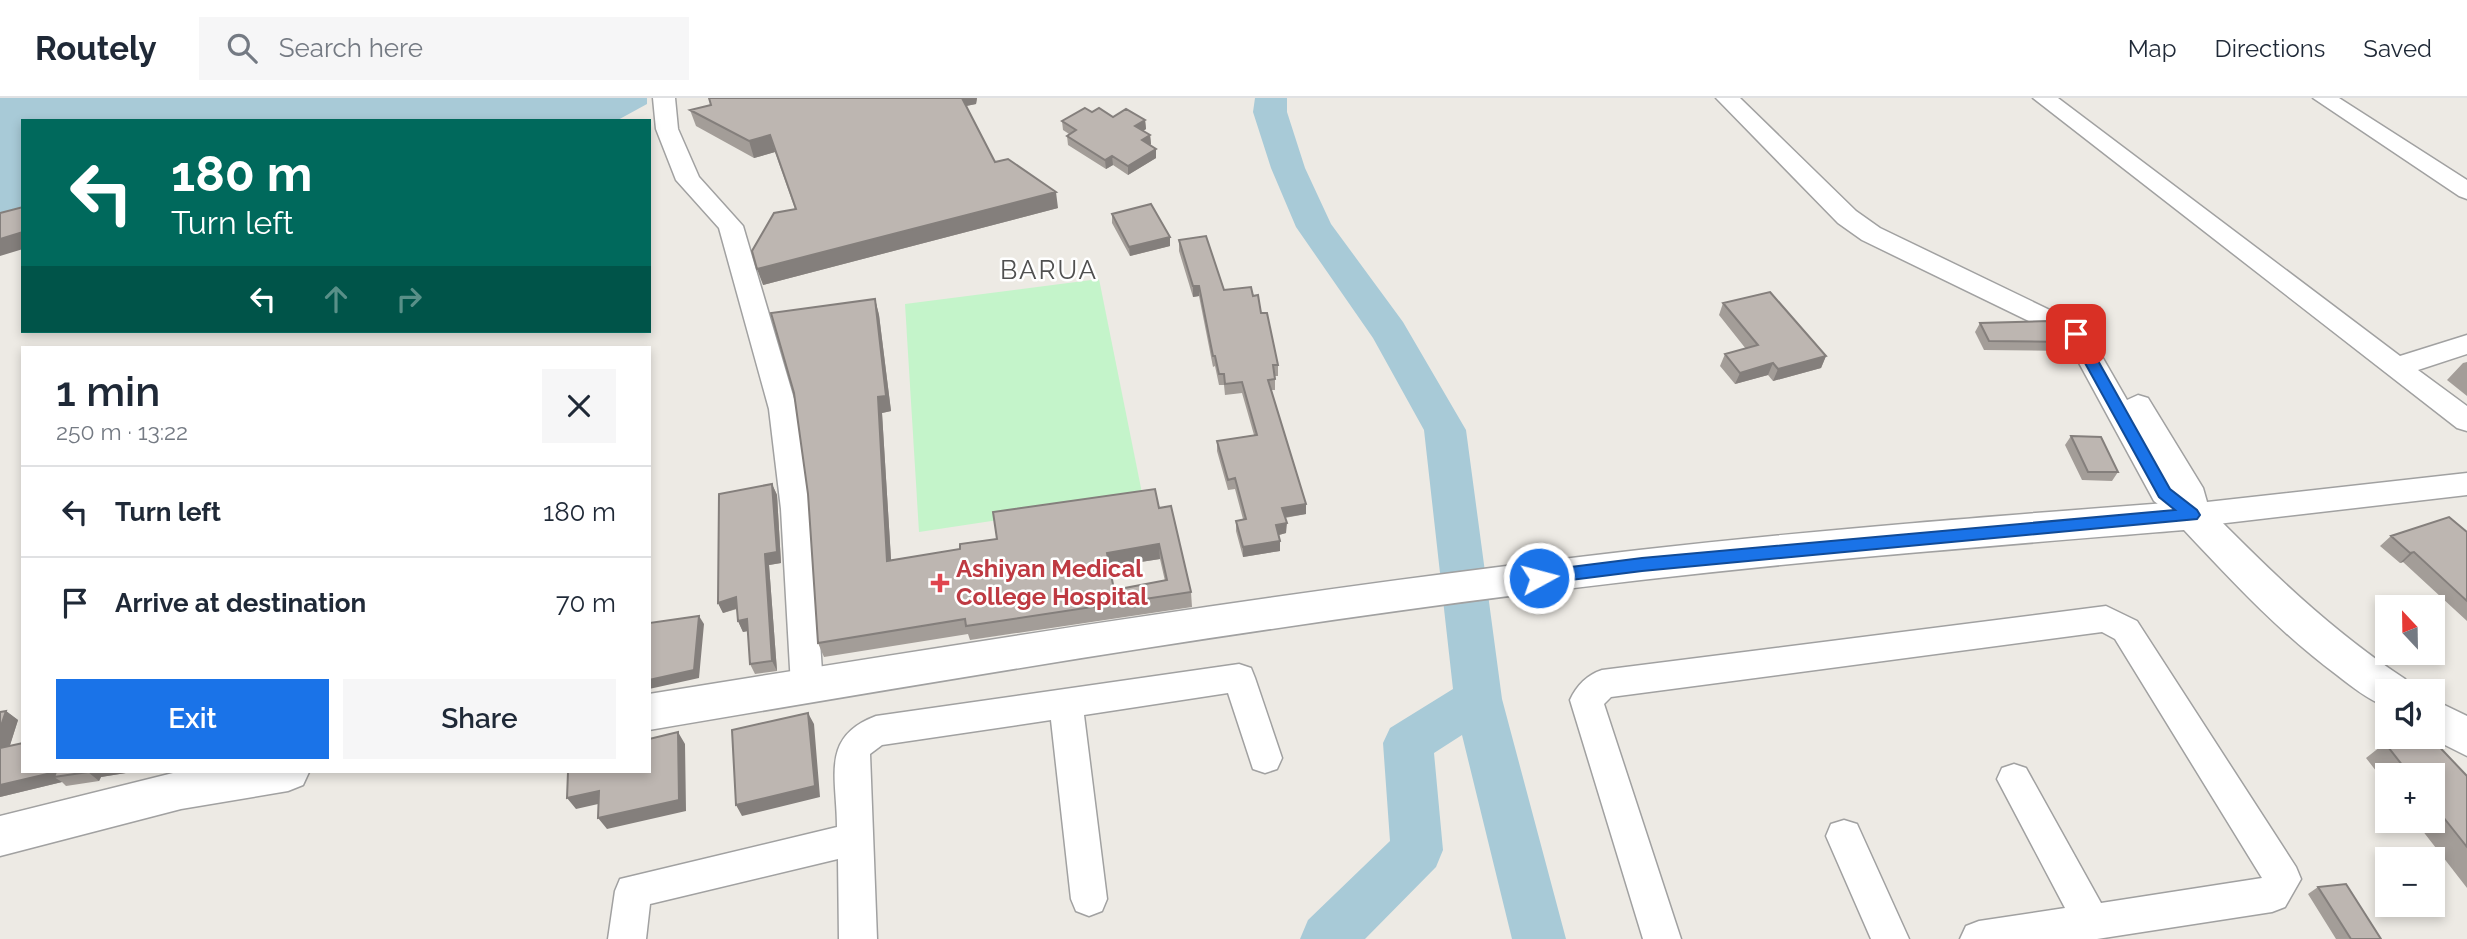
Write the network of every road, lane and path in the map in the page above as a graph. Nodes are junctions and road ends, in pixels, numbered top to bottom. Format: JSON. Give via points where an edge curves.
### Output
{"nodes":[{"id":1,"x":664,"y":98,"type":"edge"},
{"id":2,"x":1727,"y":98,"type":"edge"},
{"id":3,"x":1751,"y":98,"type":"edge"},
{"id":4,"x":2044,"y":98,"type":"edge"},
{"id":5,"x":2328,"y":99,"type":"edge"},
{"id":6,"x":2467,"y":191,"type":"edge"},
{"id":7,"x":1958,"y":270,"type":"junction"},
{"id":8,"x":2467,"y":344,"type":"edge"},
{"id":9,"x":2396,"y":367,"type":"junction"},
{"id":10,"x":2467,"y":422,"type":"edge"},
{"id":11,"x":2467,"y":484,"type":"edge"},
{"id":12,"x":2192,"y":515,"type":"junction"},
{"id":13,"x":2375,"y":681,"type":"edge"},
{"id":14,"x":807,"y":686,"type":"junction"},
{"id":15,"x":1066,"y":703,"type":"junction"},
{"id":16,"x":651,"y":712,"type":"edge"},
{"id":17,"x":2445,"y":725,"type":"edge"},
{"id":18,"x":2467,"y":738,"type":"edge"},
{"id":19,"x":1265,"y":758,"type":"dead end"},
{"id":20,"x":282,"y":773,"type":"edge"},
{"id":21,"x":2014,"y":779,"type":"dead end"},
{"id":22,"x":0,"y":836,"type":"edge"},
{"id":23,"x":1844,"y":836,"type":"dead end"},
{"id":24,"x":855,"y":839,"type":"junction"},
{"id":25,"x":1089,"y":899,"type":"dead end"},
{"id":26,"x":2081,"y":928,"type":"edge"},
{"id":27,"x":627,"y":939,"type":"edge"},
{"id":28,"x":858,"y":939,"type":"edge"},
{"id":29,"x":1662,"y":939,"type":"edge"},
{"id":30,"x":1890,"y":939,"type":"edge"},
{"id":31,"x":1979,"y":939,"type":"edge"}],
"edges":[{"from":1,"to":14,"type":"street","via":[[667,129],[688,180],[731,226],[783,410],[796,509]]},
{"from":2,"to":7,"type":"street","via":[[1847,217],[1897,249]]},
{"from":3,"to":7,"type":"street","via":[[1859,211]]},
{"from":4,"to":9,"type":"street"},
{"from":5,"to":6,"type":"street"},
{"from":7,"to":12,"type":"street","via":[[2076,334],[2164,493]]},
{"from":8,"to":9,"type":"street"},
{"from":9,"to":10,"type":"street"},
{"from":11,"to":12,"type":"street"},
{"from":12,"to":13,"type":"street","via":[[2282,610]]},
{"from":12,"to":14,"type":"street","via":[[1642,565],[1188,624]]},
{"from":14,"to":16,"type":"street"},
{"from":15,"to":19,"type":"street","via":[[1239,678]]},
{"from":15,"to":24,"type":"street","via":[[894,727],[861,740],[853,749]]},
{"from":15,"to":25,"type":"street"},
{"from":17,"to":18,"type":"street"},
{"from":20,"to":22,"type":"street","via":[[181,790]]},
{"from":21,"to":26,"type":"street"},
{"from":23,"to":30,"type":"street"},
{"from":24,"to":27,"type":"street","via":[[633,891]]},
{"from":24,"to":28,"type":"street"},
{"from":26,"to":29,"type":"street","via":[[2272,895],[2283,879],[2126,630],[2106,620],[1602,684],[1586,700]]},
{"from":26,"to":31,"type":"street"}]}
